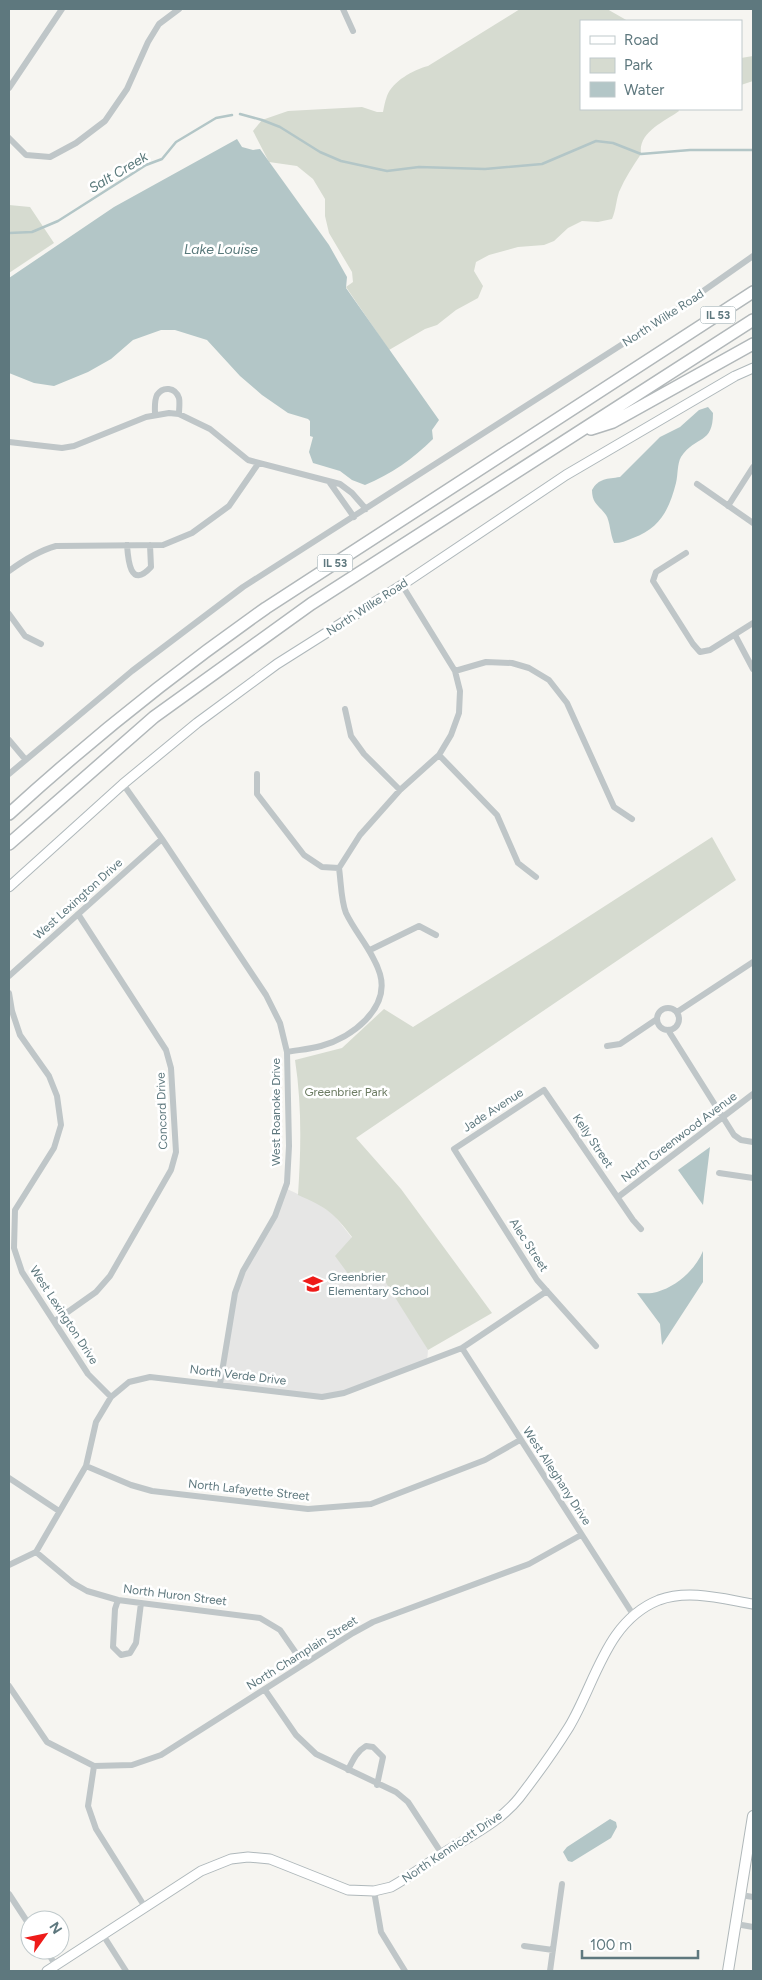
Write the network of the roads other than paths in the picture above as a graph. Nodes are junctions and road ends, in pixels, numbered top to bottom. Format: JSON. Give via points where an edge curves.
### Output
{"nodes":[{"id":1,"x":62,"y":9,"type":"edge"},
{"id":2,"x":179,"y":9,"type":"edge"},
{"id":3,"x":343,"y":9,"type":"edge"},
{"id":4,"x":353,"y":31,"type":"dead end"},
{"id":5,"x":9,"y":88,"type":"edge"},
{"id":6,"x":9,"y":138,"type":"edge"},
{"id":7,"x":753,"y":256,"type":"edge"},
{"id":8,"x":753,"y":286,"type":"edge"},
{"id":9,"x":753,"y":292,"type":"edge"},
{"id":10,"x":753,"y":320,"type":"edge"},
{"id":11,"x":682,"y":338,"type":"junction"},
{"id":12,"x":753,"y":344,"type":"edge"},
{"id":13,"x":753,"y":368,"type":"edge"},
{"id":14,"x":178,"y":414,"type":"junction"},
{"id":15,"x":155,"y":415,"type":"junction"},
{"id":16,"x":577,"y":433,"type":"junction"},
{"id":17,"x":9,"y":442,"type":"edge"},
{"id":18,"x":258,"y":464,"type":"junction"},
{"id":19,"x":753,"y":466,"type":"edge"},
{"id":20,"x":330,"y":483,"type":"junction"},
{"id":21,"x":697,"y":484,"type":"dead end"},
{"id":22,"x":728,"y":506,"type":"junction"},
{"id":23,"x":366,"y":509,"type":"junction"},
{"id":24,"x":354,"y":517,"type":"junction"},
{"id":25,"x":753,"y":523,"type":"edge"},
{"id":26,"x":127,"y":545,"type":"junction"},
{"id":27,"x":150,"y":545,"type":"junction"},
{"id":28,"x":686,"y":553,"type":"dead end"},
{"id":29,"x":9,"y":571,"type":"edge"},
{"id":30,"x":402,"y":585,"type":"junction"},
{"id":31,"x":9,"y":614,"type":"edge"},
{"id":32,"x":753,"y":623,"type":"edge"},
{"id":33,"x":735,"y":635,"type":"junction"},
{"id":34,"x":40,"y":644,"type":"dead end"},
{"id":35,"x":753,"y":669,"type":"edge"},
{"id":36,"x":456,"y":671,"type":"junction"},
{"id":37,"x":346,"y":709,"type":"dead end"},
{"id":38,"x":9,"y":740,"type":"edge"},
{"id":39,"x":438,"y":755,"type":"junction"},
{"id":40,"x":25,"y":759,"type":"junction"},
{"id":41,"x":9,"y":774,"type":"edge"},
{"id":42,"x":257,"y":774,"type":"dead end"},
{"id":43,"x":123,"y":784,"type":"junction"},
{"id":44,"x":400,"y":790,"type":"junction"},
{"id":45,"x":9,"y":814,"type":"edge"},
{"id":46,"x":632,"y":819,"type":"dead end"},
{"id":47,"x":162,"y":839,"type":"junction"},
{"id":48,"x":9,"y":844,"type":"edge"},
{"id":49,"x":339,"y":868,"type":"junction"},
{"id":50,"x":536,"y":877,"type":"dead end"},
{"id":51,"x":9,"y":887,"type":"edge"},
{"id":52,"x":78,"y":914,"type":"junction"},
{"id":53,"x":436,"y":935,"type":"dead end"},
{"id":54,"x":370,"y":950,"type":"junction"},
{"id":55,"x":753,"y":962,"type":"edge"},
{"id":56,"x":9,"y":976,"type":"edge"},
{"id":57,"x":9,"y":993,"type":"edge"},
{"id":58,"x":677,"y":1012,"type":"junction"},
{"id":59,"x":657,"y":1019,"type":"junction"},
{"id":60,"x":668,"y":1030,"type":"junction"},
{"id":61,"x":607,"y":1046,"type":"dead end"},
{"id":62,"x":287,"y":1052,"type":"junction"},
{"id":63,"x":544,"y":1090,"type":"joint"},
{"id":64,"x":753,"y":1094,"type":"edge"},
{"id":65,"x":722,"y":1117,"type":"junction"},
{"id":66,"x":753,"y":1142,"type":"edge"},
{"id":67,"x":454,"y":1149,"type":"joint"},
{"id":68,"x":719,"y":1173,"type":"dead end"},
{"id":69,"x":753,"y":1178,"type":"edge"},
{"id":70,"x":618,"y":1197,"type":"junction"},
{"id":71,"x":12,"y":1209,"type":"edge"},
{"id":72,"x":641,"y":1229,"type":"dead end"},
{"id":73,"x":547,"y":1291,"type":"junction"},
{"id":74,"x":54,"y":1321,"type":"junction"},
{"id":75,"x":596,"y":1346,"type":"dead end"},
{"id":76,"x":462,"y":1348,"type":"junction"},
{"id":77,"x":220,"y":1384,"type":"junction"},
{"id":78,"x":111,"y":1397,"type":"junction"},
{"id":79,"x":520,"y":1440,"type":"junction"},
{"id":80,"x":86,"y":1466,"type":"junction"},
{"id":81,"x":9,"y":1478,"type":"edge"},
{"id":82,"x":59,"y":1511,"type":"junction"},
{"id":83,"x":581,"y":1535,"type":"junction"},
{"id":84,"x":36,"y":1552,"type":"junction"},
{"id":85,"x":9,"y":1566,"type":"edge"},
{"id":86,"x":118,"y":1600,"type":"junction"},
{"id":87,"x":140,"y":1603,"type":"junction"},
{"id":88,"x":753,"y":1604,"type":"edge"},
{"id":89,"x":634,"y":1616,"type":"junction"},
{"id":90,"x":303,"y":1663,"type":"junction"},
{"id":91,"x":9,"y":1686,"type":"edge"},
{"id":92,"x":265,"y":1690,"type":"junction"},
{"id":93,"x":94,"y":1766,"type":"junction"},
{"id":94,"x":348,"y":1770,"type":"junction"},
{"id":95,"x":377,"y":1784,"type":"junction"},
{"id":96,"x":753,"y":1816,"type":"edge"},
{"id":97,"x":442,"y":1854,"type":"junction"},
{"id":98,"x":562,"y":1884,"type":"dead end"},
{"id":99,"x":374,"y":1891,"type":"junction"},
{"id":100,"x":9,"y":1894,"type":"edge"},
{"id":101,"x":740,"y":1895,"type":"junction"},
{"id":102,"x":753,"y":1897,"type":"edge"},
{"id":103,"x":144,"y":1907,"type":"junction"},
{"id":104,"x":20,"y":1911,"type":"edge"},
{"id":105,"x":736,"y":1924,"type":"junction"},
{"id":106,"x":753,"y":1926,"type":"edge"},
{"id":107,"x":102,"y":1935,"type":"junction"},
{"id":108,"x":524,"y":1946,"type":"dead end"},
{"id":109,"x":553,"y":1950,"type":"junction"},
{"id":110,"x":52,"y":1960,"type":"edge"},
{"id":111,"x":56,"y":1966,"type":"junction"},
{"id":112,"x":48,"y":1971,"type":"edge"},
{"id":113,"x":126,"y":1971,"type":"edge"},
{"id":114,"x":405,"y":1971,"type":"edge"},
{"id":115,"x":550,"y":1971,"type":"edge"},
{"id":116,"x":728,"y":1971,"type":"edge"}],
"edges":[{"from":1,"to":5,"type":"street"},
{"from":2,"to":6,"type":"street","via":[[159,24],[127,89],[105,121],[76,143],[50,157],[26,155]]},
{"from":3,"to":4,"type":"street"},
{"from":7,"to":23,"type":"street","name":"North Wilke Road","via":[[687,303]]},
{"from":8,"to":11,"type":"highway"},
{"from":9,"to":11,"type":"highway","number":"IL 53"},
{"from":10,"to":16,"type":"highway","number":"IL 53"},
{"from":11,"to":45,"type":"highway","number":"IL 53","via":[[266,608],[202,653],[130,709]]},
{"from":12,"to":16,"type":"highway","via":[[612,422]]},
{"from":13,"to":30,"type":"street","name":"North Wilke Road","via":[[566,475]]},
{"from":14,"to":15,"type":"street"},
{"from":14,"to":15,"type":"street","via":[[179,399],[172,389],[166,389],[155,400]]},
{"from":14,"to":18,"type":"street","via":[[210,429],[248,460]]},
{"from":15,"to":17,"type":"street","via":[[74,446],[62,448]]},
{"from":16,"to":48,"type":"highway","number":"IL 53","via":[[311,604],[162,711]]},
{"from":18,"to":20,"type":"street"},
{"from":18,"to":27,"type":"street","via":[[229,506],[205,526],[163,545]]},
{"from":19,"to":22,"type":"street"},
{"from":20,"to":23,"type":"street","via":[[340,484]]},
{"from":20,"to":24,"type":"street"},
{"from":21,"to":22,"type":"street"},
{"from":22,"to":25,"type":"street"},
{"from":23,"to":24,"type":"street","name":"North Wilke Road"},
{"from":24,"to":40,"type":"street","name":"North Wilke Road","via":[[243,587],[132,671]]},
{"from":26,"to":27,"type":"street"},
{"from":26,"to":27,"type":"street","via":[[128,566],[137,574],[151,567]]},
{"from":26,"to":29,"type":"street","via":[[56,546],[32,555]]},
{"from":28,"to":33,"type":"street","via":[[656,572],[653,581],[700,652],[710,650]]},
{"from":30,"to":36,"type":"street"},
{"from":30,"to":43,"type":"street","name":"North Wilke Road","via":[[277,664],[197,723]]},
{"from":31,"to":34,"type":"street","via":[[25,636]]},
{"from":32,"to":33,"type":"street"},
{"from":33,"to":35,"type":"street"},
{"from":36,"to":39,"type":"street","via":[[460,691],[459,713],[451,735]]},
{"from":36,"to":46,"type":"street","via":[[486,662],[512,662],[549,680],[566,703],[614,807]]},
{"from":37,"to":44,"type":"street","via":[[351,736]]},
{"from":38,"to":40,"type":"street"},
{"from":39,"to":44,"type":"street"},
{"from":39,"to":50,"type":"street","via":[[497,814],[518,863]]},
{"from":40,"to":41,"type":"street","name":"North Wilke Road"},
{"from":42,"to":49,"type":"street","via":[[257,794],[304,855],[322,866]]},
{"from":43,"to":47,"type":"street","name":"West Roanoke Drive"},
{"from":43,"to":51,"type":"street","name":"North Wilke Road"},
{"from":44,"to":49,"type":"street","via":[[360,834]]},
{"from":47,"to":52,"type":"street","name":"West Lexington Drive"},
{"from":47,"to":62,"type":"street","name":"West Roanoke Drive","via":[[266,996],[280,1023]]},
{"from":49,"to":54,"type":"street","via":[[346,912]]},
{"from":52,"to":56,"type":"street","name":"West Lexington Drive"},
{"from":52,"to":74,"type":"street","name":"Concord Drive","via":[[166,1050],[172,1068],[176,1152],[171,1170],[110,1276],[96,1292]]},
{"from":53,"to":54,"type":"street","via":[[419,926]]},
{"from":54,"to":62,"type":"street","via":[[380,974],[382,993],[376,1008],[364,1022],[345,1035],[322,1046]]},
{"from":55,"to":58,"type":"street"},
{"from":57,"to":71,"type":"street","name":"West Lexington Drive","via":[[20,1035],[49,1076],[57,1096],[61,1125],[54,1148]]},
{"from":58,"to":59,"type":"street","via":[[671,1008],[663,1009]]},
{"from":58,"to":60,"type":"street","via":[[677,1026]]},
{"from":59,"to":60,"type":"street","via":[[662,1028]]},
{"from":59,"to":61,"type":"street","via":[[620,1044]]},
{"from":60,"to":65,"type":"street"},
{"from":62,"to":77,"type":"street","name":"West Roanoke Drive","via":[[287,1183],[275,1216],[243,1271],[235,1294]]},
{"from":63,"to":67,"type":"street","name":"Jade Avenue"},
{"from":63,"to":70,"type":"street","name":"Kelly Street"},
{"from":64,"to":65,"type":"street","name":"North Greenwood Avenue"},
{"from":65,"to":66,"type":"street","via":[[734,1135]]},
{"from":65,"to":70,"type":"street","name":"North Greenwood Avenue"},
{"from":67,"to":73,"type":"street","name":"Alec Street"},
{"from":68,"to":69,"type":"street"},
{"from":70,"to":72,"type":"street","name":"Kelly Street"},
{"from":71,"to":74,"type":"street","name":"West Lexington Drive","via":[[14,1248],[22,1272]]},
{"from":73,"to":75,"type":"street","name":"Alec Street"},
{"from":73,"to":76,"type":"street","name":"North Verde Drive"},
{"from":74,"to":78,"type":"street","name":"West Lexington Drive","via":[[88,1374]]},
{"from":76,"to":77,"type":"street","name":"North Verde Drive","via":[[344,1394],[322,1397]]},
{"from":76,"to":79,"type":"street","name":"West Alleghany Drive"},
{"from":77,"to":78,"type":"street","name":"North Verde Drive","via":[[150,1377],[129,1382]]},
{"from":78,"to":80,"type":"street","name":"North Verde Drive","via":[[96,1422]]},
{"from":79,"to":80,"type":"street","name":"North Lafayette Street","via":[[485,1460],[371,1504],[308,1509],[152,1491]]},
{"from":79,"to":83,"type":"street","name":"West Alleghany Drive"},
{"from":80,"to":82,"type":"street","name":"North Verde Drive"},
{"from":81,"to":82,"type":"street"},
{"from":82,"to":84,"type":"street","name":"North Verde Drive"},
{"from":83,"to":89,"type":"street","name":"West Alleghany Drive"},
{"from":83,"to":90,"type":"street","name":"North Champlain Street","via":[[529,1564],[373,1622]]},
{"from":84,"to":85,"type":"street"},
{"from":84,"to":86,"type":"street","name":"North Huron Street","via":[[73,1583],[87,1591]]},
{"from":86,"to":87,"type":"street","name":"North Huron Street"},
{"from":86,"to":87,"type":"street","via":[[114,1609],[113,1646],[121,1655],[130,1653],[136,1643]]},
{"from":87,"to":90,"type":"street","name":"North Huron Street","via":[[260,1618],[280,1630]]},
{"from":88,"to":89,"type":"street","name":"North Kennicott Drive","via":[[680,1596],[660,1600]]},
{"from":89,"to":97,"type":"street","name":"North Kennicott Drive","via":[[611,1640],[568,1728],[518,1799],[499,1818]]},
{"from":90,"to":92,"type":"street","name":"North Champlain Street"},
{"from":91,"to":93,"type":"street","via":[[48,1742]]},
{"from":92,"to":93,"type":"street","name":"North Champlain Street","via":[[161,1755],[132,1765]]},
{"from":92,"to":94,"type":"street","via":[[309,1748]]},
{"from":93,"to":103,"type":"street","via":[[88,1806],[96,1829]]},
{"from":94,"to":95,"type":"street"},
{"from":94,"to":95,"type":"street","via":[[360,1750],[366,1746],[373,1747],[383,1757]]},
{"from":95,"to":97,"type":"street","via":[[396,1792],[408,1802]]},
{"from":96,"to":101,"type":"main road"},
{"from":97,"to":99,"type":"street","name":"North Kennicott Drive","via":[[391,1887]]},
{"from":98,"to":109,"type":"street"},
{"from":99,"to":103,"type":"street","name":"North Kennicott Drive","via":[[348,1890],[270,1859],[240,1857],[212,1865]]},
{"from":99,"to":114,"type":"street","via":[[381,1932]]},
{"from":100,"to":104,"type":"street"},
{"from":101,"to":102,"type":"street"},
{"from":101,"to":105,"type":"main road"},
{"from":103,"to":107,"type":"street","name":"North Kennicott Drive"},
{"from":105,"to":106,"type":"street"},
{"from":105,"to":116,"type":"main road"},
{"from":107,"to":111,"type":"street","name":"North Kennicott Drive"},
{"from":107,"to":113,"type":"street"},
{"from":108,"to":109,"type":"street"},
{"from":109,"to":115,"type":"street"},
{"from":110,"to":111,"type":"street"},
{"from":111,"to":112,"type":"street","name":"North Kennicott Drive"}]}
